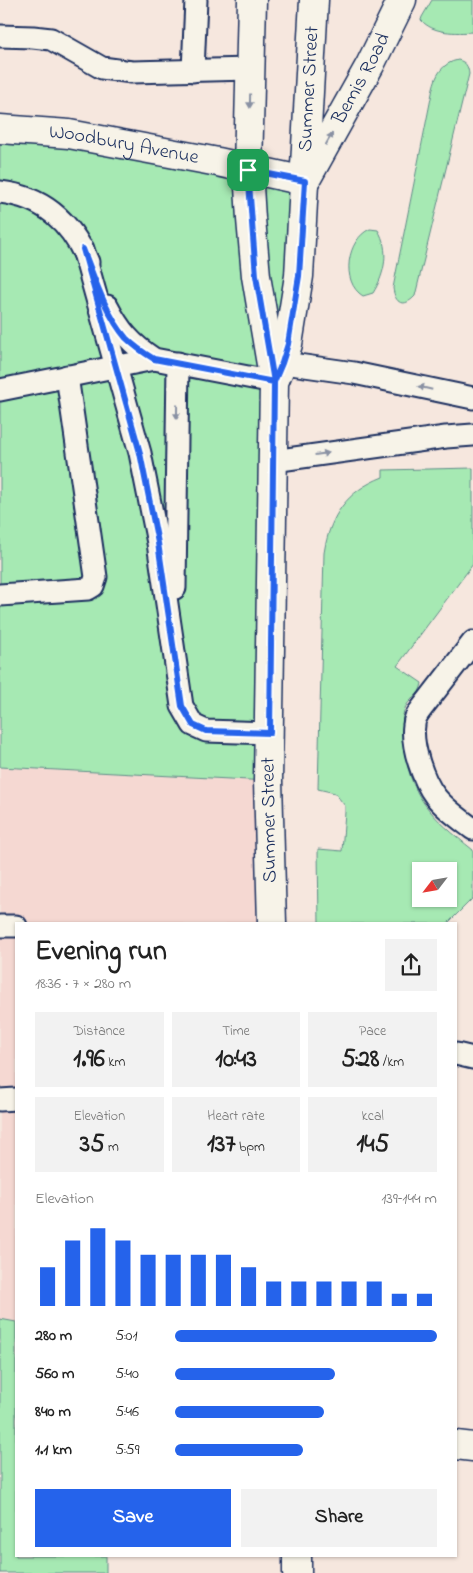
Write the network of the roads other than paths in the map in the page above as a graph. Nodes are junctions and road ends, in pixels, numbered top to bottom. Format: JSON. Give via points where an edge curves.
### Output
{"nodes":[{"id":1,"x":196,"y":0,"type":"edge"},
{"id":2,"x":252,"y":0,"type":"edge"},
{"id":3,"x":314,"y":0,"type":"edge"},
{"id":4,"x":402,"y":0,"type":"edge"},
{"id":5,"x":0,"y":36,"type":"edge"},
{"id":6,"x":250,"y":70,"type":"junction"},
{"id":7,"x":193,"y":71,"type":"junction"},
{"id":8,"x":0,"y":129,"type":"edge"},
{"id":9,"x":248,"y":170,"type":"junction"},
{"id":10,"x":305,"y":181,"type":"junction"},
{"id":11,"x":0,"y":192,"type":"edge"},
{"id":12,"x":83,"y":249,"type":"junction"},
{"id":13,"x":154,"y":359,"type":"junction"},
{"id":14,"x":178,"y":363,"type":"junction"},
{"id":15,"x":116,"y":366,"type":"junction"},
{"id":16,"x":276,"y":369,"type":"junction"},
{"id":17,"x":67,"y":376,"type":"junction"},
{"id":18,"x":0,"y":390,"type":"edge"},
{"id":19,"x":473,"y":398,"type":"edge"},
{"id":20,"x":473,"y":436,"type":"edge"},
{"id":21,"x":273,"y":461,"type":"junction"},
{"id":22,"x":0,"y":595,"type":"edge"},
{"id":23,"x":473,"y":642,"type":"edge"},
{"id":24,"x":174,"y":652,"type":"junction"},
{"id":25,"x":270,"y":733,"type":"junction"},
{"id":26,"x":473,"y":828,"type":"edge"},
{"id":27,"x":272,"y":922,"type":"edge"},
{"id":28,"x":0,"y":926,"type":"edge"},
{"id":29,"x":15,"y":926,"type":"edge"},
{"id":30,"x":457,"y":1054,"type":"edge"},
{"id":31,"x":473,"y":1058,"type":"edge"},
{"id":32,"x":15,"y":1099,"type":"edge"},
{"id":33,"x":0,"y":1100,"type":"edge"},
{"id":34,"x":457,"y":1445,"type":"edge"},
{"id":35,"x":473,"y":1447,"type":"edge"},
{"id":36,"x":297,"y":1557,"type":"edge"},
{"id":37,"x":297,"y":1573,"type":"edge"}],
"edges":[{"from":1,"to":7,"type":"lane"},
{"from":2,"to":6,"type":"main road"},
{"from":3,"to":10,"type":"main road","name":"Summer Street"},
{"from":10,"to":4,"type":"main road","name":"Bemis Road","one_way":true},
{"from":5,"to":7,"type":"lane","via":[[50,39],[110,70]]},
{"from":6,"to":7,"type":"lane"},
{"from":6,"to":9,"type":"main road","one_way":true},
{"from":8,"to":9,"type":"main road","name":"Woodbury Avenue","via":[[68,134]]},
{"from":9,"to":10,"type":"main road","name":"Woodbury Avenue"},
{"from":9,"to":16,"type":"main road","via":[[256,276]]},
{"from":10,"to":16,"type":"main road","name":"Summer Street","via":[[299,276],[288,344]]},
{"from":11,"to":12,"type":"lane","via":[[27,198],[57,215]]},
{"from":12,"to":13,"type":"lane","via":[[106,303],[125,337]]},
{"from":12,"to":15,"type":"lane"},
{"from":13,"to":14,"type":"lane"},
{"from":13,"to":15,"type":"lane"},
{"from":14,"to":16,"type":"lane"},
{"from":14,"to":24,"type":"lane","one_way":true},
{"from":15,"to":17,"type":"lane"},
{"from":15,"to":24,"type":"lane","via":[[140,453],[158,543]]},
{"from":19,"to":16,"type":"lane","one_way":true,"via":[[354,373]]},
{"from":16,"to":21,"type":"main road","name":"Summer Street"},
{"from":17,"to":18,"type":"lane"},
{"from":17,"to":22,"type":"lane","via":[[96,576],[93,586],[88,589]]},
{"from":21,"to":20,"type":"lane","one_way":true},
{"from":21,"to":25,"type":"main road","name":"Summer Street"},
{"from":23,"to":26,"type":"lane","via":[[416,716],[414,725],[418,762],[435,796]]},
{"from":24,"to":25,"type":"lane","via":[[182,706],[193,725],[206,731]]},
{"from":25,"to":27,"type":"main road","name":"Summer Street"},
{"from":28,"to":29,"type":"lane"},
{"from":30,"to":31,"type":"lane"},
{"from":32,"to":33,"type":"lane"},
{"from":34,"to":35,"type":"main road"},
{"from":36,"to":37,"type":"main road"}]}
